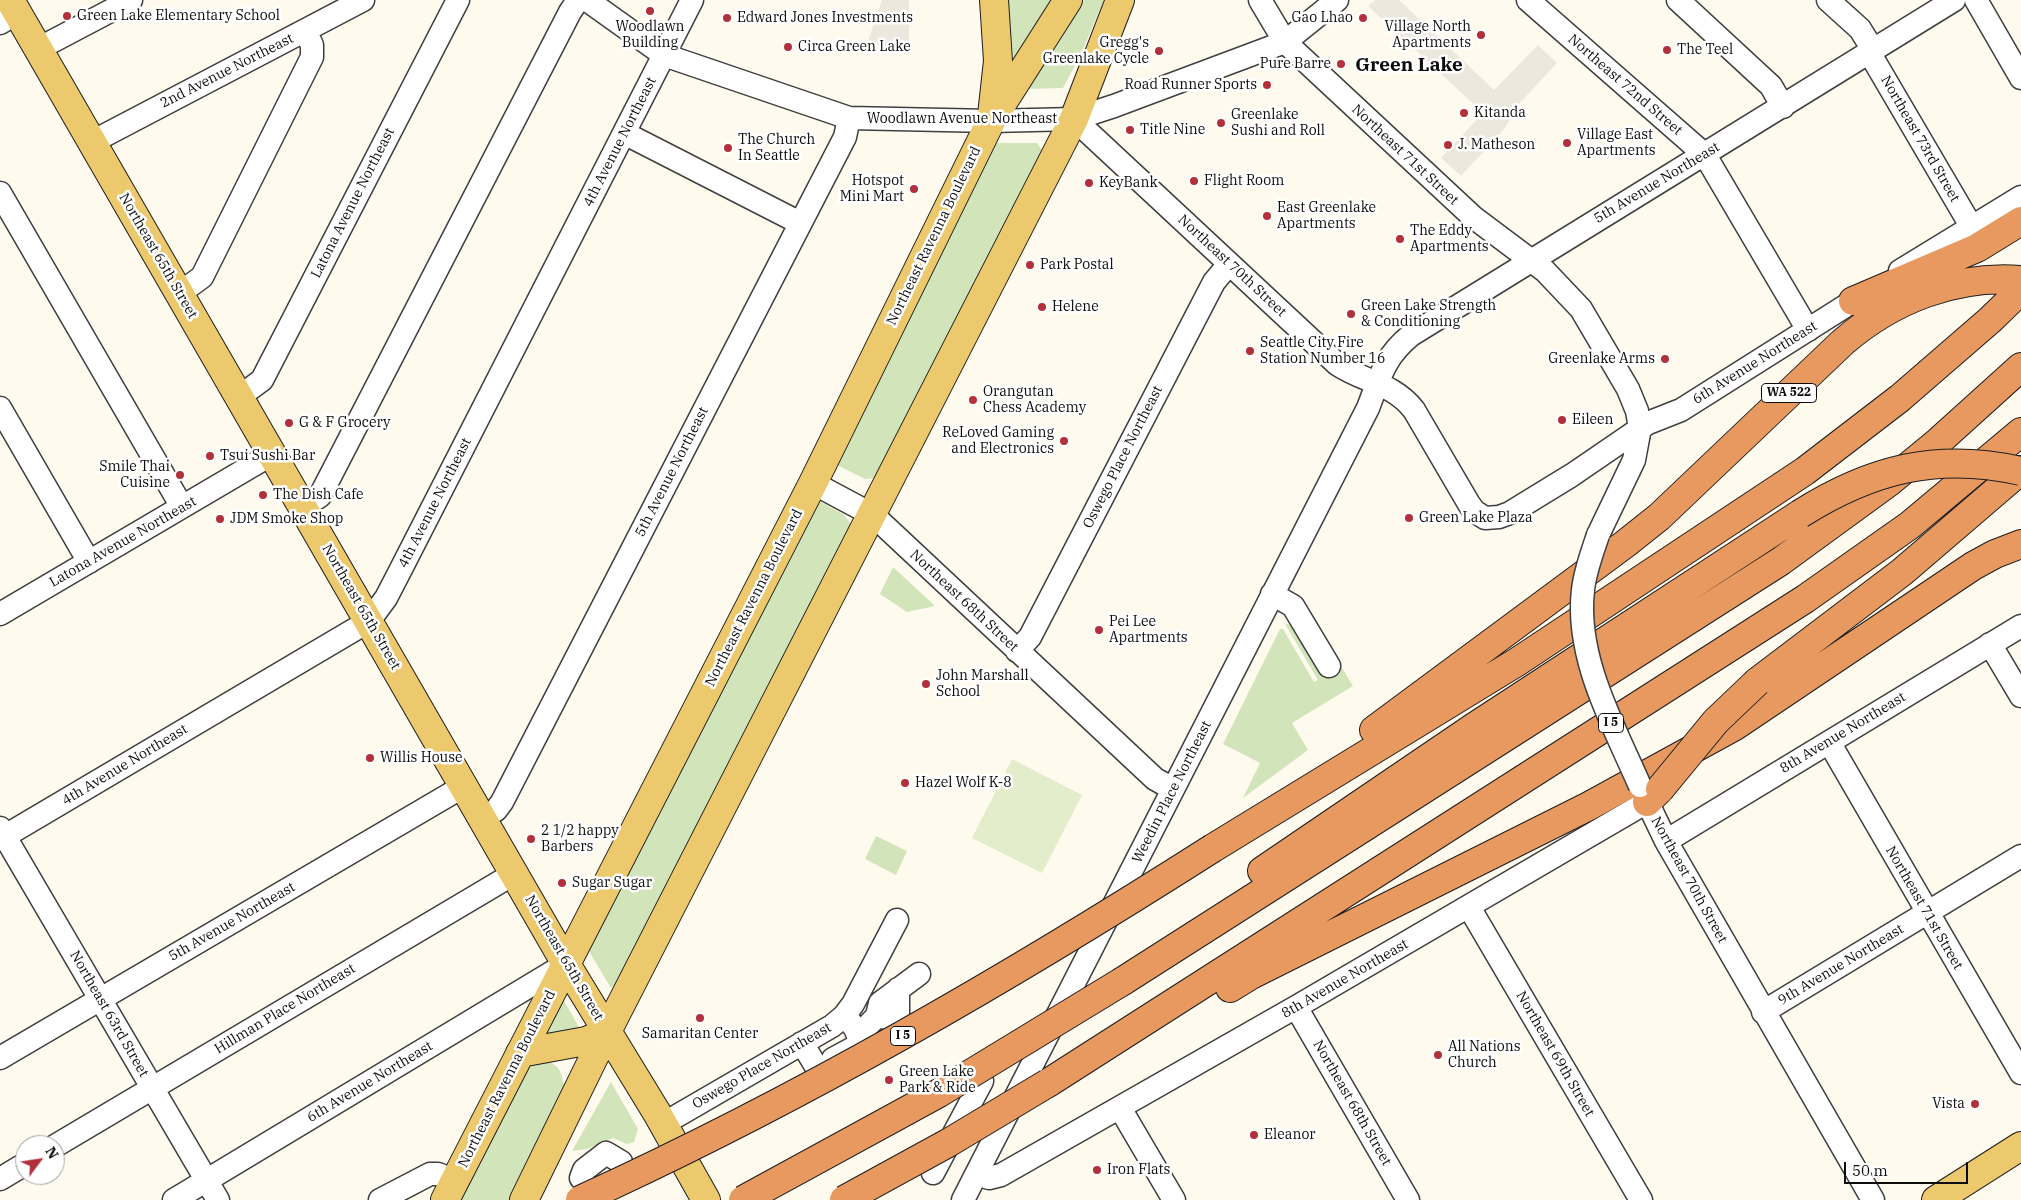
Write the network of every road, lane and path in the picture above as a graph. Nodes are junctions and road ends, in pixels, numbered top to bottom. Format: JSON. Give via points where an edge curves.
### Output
{"nodes":[{"id":1,"x":131,"y":0,"type":"edge"},
{"id":2,"x":363,"y":0,"type":"edge"},
{"id":3,"x":458,"y":0,"type":"edge"},
{"id":4,"x":578,"y":0,"type":"edge"},
{"id":5,"x":587,"y":0,"type":"edge"},
{"id":6,"x":692,"y":0,"type":"edge"},
{"id":7,"x":994,"y":0,"type":"edge"},
{"id":8,"x":1068,"y":0,"type":"edge"},
{"id":9,"x":1120,"y":0,"type":"edge"},
{"id":10,"x":1260,"y":0,"type":"edge"},
{"id":11,"x":1337,"y":0,"type":"edge"},
{"id":12,"x":1528,"y":0,"type":"edge"},
{"id":13,"x":1678,"y":0,"type":"edge"},
{"id":14,"x":1828,"y":0,"type":"edge"},
{"id":15,"x":1954,"y":0,"type":"edge"},
{"id":16,"x":1976,"y":0,"type":"edge"},
{"id":17,"x":9,"y":12,"type":"edge"},
{"id":18,"x":305,"y":31,"type":"junction"},
{"id":19,"x":1284,"y":42,"type":"junction"},
{"id":20,"x":38,"y":49,"type":"junction"},
{"id":21,"x":1871,"y":51,"type":"junction"},
{"id":22,"x":664,"y":55,"type":"junction"},
{"id":23,"x":2021,"y":78,"type":"edge"},
{"id":24,"x":1783,"y":107,"type":"junction"},
{"id":25,"x":849,"y":118,"type":"junction"},
{"id":26,"x":1074,"y":119,"type":"junction"},
{"id":27,"x":991,"y":121,"type":"junction"},
{"id":28,"x":624,"y":133,"type":"junction"},
{"id":29,"x":92,"y":142,"type":"junction"},
{"id":30,"x":1705,"y":155,"type":"junction"},
{"id":31,"x":0,"y":193,"type":"edge"},
{"id":32,"x":2021,"y":197,"type":"edge"},
{"id":33,"x":2021,"y":222,"type":"edge"},
{"id":34,"x":800,"y":223,"type":"junction"},
{"id":35,"x":1971,"y":226,"type":"junction"},
{"id":36,"x":1531,"y":260,"type":"junction"},
{"id":37,"x":1229,"y":264,"type":"junction"},
{"id":38,"x":2021,"y":280,"type":"edge"},
{"id":39,"x":2021,"y":290,"type":"edge"},
{"id":40,"x":180,"y":293,"type":"junction"},
{"id":41,"x":1853,"y":301,"type":"junction"},
{"id":42,"x":1808,"y":330,"type":"junction"},
{"id":43,"x":2021,"y":367,"type":"edge"},
{"id":44,"x":1377,"y":383,"type":"junction"},
{"id":45,"x":239,"y":397,"type":"junction"},
{"id":46,"x":0,"y":408,"type":"edge"},
{"id":47,"x":1640,"y":428,"type":"junction"},
{"id":48,"x":2021,"y":432,"type":"edge"},
{"id":49,"x":272,"y":454,"type":"junction"},
{"id":50,"x":2021,"y":470,"type":"edge"},
{"id":51,"x":813,"y":483,"type":"junction"},
{"id":52,"x":182,"y":507,"type":"junction"},
{"id":53,"x":303,"y":507,"type":"junction"},
{"id":54,"x":873,"y":515,"type":"junction"},
{"id":55,"x":1485,"y":518,"type":"joint"},
{"id":56,"x":1598,"y":535,"type":"joint"},
{"id":57,"x":2021,"y":544,"type":"edge"},
{"id":58,"x":89,"y":562,"type":"junction"},
{"id":59,"x":1272,"y":594,"type":"junction"},
{"id":60,"x":0,"y":614,"type":"edge"},
{"id":61,"x":369,"y":621,"type":"junction"},
{"id":62,"x":2021,"y":626,"type":"edge"},
{"id":63,"x":1990,"y":644,"type":"junction"},
{"id":64,"x":1017,"y":651,"type":"junction"},
{"id":65,"x":1329,"y":666,"type":"dead end"},
{"id":66,"x":2021,"y":696,"type":"edge"},
{"id":67,"x":1829,"y":742,"type":"junction"},
{"id":68,"x":464,"y":786,"type":"junction"},
{"id":69,"x":1647,"y":788,"type":"junction"},
{"id":70,"x":1174,"y":789,"type":"junction"},
{"id":71,"x":483,"y":818,"type":"junction"},
{"id":72,"x":1242,"y":829,"type":"junction"},
{"id":73,"x":2,"y":834,"type":"edge"},
{"id":74,"x":1666,"y":840,"type":"junction"},
{"id":75,"x":2021,"y":856,"type":"edge"},
{"id":76,"x":515,"y":873,"type":"junction"},
{"id":77,"x":1469,"y":907,"type":"junction"},
{"id":78,"x":1927,"y":914,"type":"junction"},
{"id":79,"x":897,"y":920,"type":"dead end"},
{"id":80,"x":566,"y":964,"type":"junction"},
{"id":81,"x":869,"y":974,"type":"junction"},
{"id":82,"x":919,"y":974,"type":"dead end"},
{"id":83,"x":1123,"y":981,"type":"junction"},
{"id":84,"x":898,"y":989,"type":"junction"},
{"id":85,"x":100,"y":999,"type":"junction"},
{"id":86,"x":1296,"y":1007,"type":"junction"},
{"id":87,"x":1763,"y":1012,"type":"junction"},
{"id":88,"x":844,"y":1016,"type":"junction"},
{"id":89,"x":607,"y":1032,"type":"junction"},
{"id":90,"x":859,"y":1040,"type":"junction"},
{"id":91,"x":1129,"y":1041,"type":"junction"},
{"id":92,"x":802,"y":1043,"type":"junction"},
{"id":93,"x":531,"y":1051,"type":"junction"},
{"id":94,"x":0,"y":1058,"type":"edge"},
{"id":95,"x":816,"y":1068,"type":"junction"},
{"id":96,"x":2021,"y":1073,"type":"edge"},
{"id":97,"x":982,"y":1081,"type":"dead end"},
{"id":98,"x":152,"y":1088,"type":"junction"},
{"id":99,"x":574,"y":1097,"type":"junction"},
{"id":100,"x":1120,"y":1108,"type":"junction"},
{"id":101,"x":729,"y":1120,"type":"dead end"},
{"id":102,"x":663,"y":1124,"type":"junction"},
{"id":103,"x":65,"y":1140,"type":"edge"},
{"id":104,"x":993,"y":1143,"type":"junction"},
{"id":105,"x":2021,"y":1146,"type":"edge"},
{"id":106,"x":1041,"y":1152,"type":"junction"},
{"id":107,"x":620,"y":1162,"type":"dead end"},
{"id":108,"x":15,"y":1170,"type":"edge"},
{"id":109,"x":934,"y":1173,"type":"dead end"},
{"id":110,"x":977,"y":1174,"type":"junction"},
{"id":111,"x":0,"y":1179,"type":"edge"},
{"id":112,"x":206,"y":1181,"type":"junction"},
{"id":113,"x":580,"y":1189,"type":"edge"},
{"id":114,"x":450,"y":1190,"type":"edge"},
{"id":115,"x":174,"y":1200,"type":"edge"},
{"id":116,"x":218,"y":1200,"type":"edge"},
{"id":117,"x":380,"y":1200,"type":"edge"},
{"id":118,"x":524,"y":1200,"type":"edge"},
{"id":119,"x":706,"y":1200,"type":"edge"},
{"id":120,"x":743,"y":1200,"type":"edge"},
{"id":121,"x":844,"y":1200,"type":"edge"},
{"id":122,"x":963,"y":1200,"type":"edge"},
{"id":123,"x":1174,"y":1200,"type":"edge"},
{"id":124,"x":1408,"y":1200,"type":"edge"},
{"id":125,"x":1641,"y":1200,"type":"edge"},
{"id":126,"x":1873,"y":1200,"type":"edge"},
{"id":127,"x":1936,"y":1200,"type":"edge"}],
"edges":[{"from":1,"to":20,"type":"street"},
{"from":2,"to":18,"type":"street","name":"2nd Avenue Northeast"},
{"from":3,"to":45,"type":"street","name":"Latona Avenue Northeast","via":[[262,380]]},
{"from":4,"to":53,"type":"street","via":[[320,496]]},
{"from":5,"to":22,"type":"street","name":"Woodlawn Avenue Northeast"},
{"from":6,"to":22,"type":"street","name":"4th Avenue Northeast"},
{"from":7,"to":27,"type":"main road","via":[[998,61]]},
{"from":8,"to":27,"type":"main road","name":"Northeast Ravenna Boulevard"},
{"from":9,"to":26,"type":"main road"},
{"from":10,"to":19,"type":"street","name":"Northeast 71st Street"},
{"from":11,"to":19,"type":"street","name":"Woodlawn Avenue Northeast"},
{"from":12,"to":30,"type":"street","name":"Northeast 72nd Street"},
{"from":13,"to":24,"type":"street","via":[[1771,86]]},
{"from":14,"to":21,"type":"street","name":"Northeast 73rd Street","via":[[1860,29]]},
{"from":15,"to":21,"type":"street","name":"5th Avenue Northeast"},
{"from":16,"to":23,"type":"street"},
{"from":17,"to":20,"type":"main road","name":"Northeast 65th Street"},
{"from":18,"to":29,"type":"street","name":"2nd Avenue Northeast"},
{"from":18,"to":40,"type":"street","via":[[312,46],[312,57],[202,277]]},
{"from":19,"to":26,"type":"street","name":"Woodlawn Avenue Northeast"},
{"from":19,"to":36,"type":"street","name":"Northeast 71st Street","via":[[1473,218]]},
{"from":20,"to":29,"type":"main road","name":"Northeast 65th Street"},
{"from":21,"to":24,"type":"street","name":"5th Avenue Northeast"},
{"from":21,"to":35,"type":"street","name":"Northeast 73rd Street"},
{"from":22,"to":25,"type":"street","name":"Woodlawn Avenue Northeast"},
{"from":22,"to":28,"type":"street","name":"4th Avenue Northeast"},
{"from":24,"to":30,"type":"street","name":"5th Avenue Northeast"},
{"from":25,"to":27,"type":"street","name":"Woodlawn Avenue Northeast"},
{"from":25,"to":34,"type":"street","name":"5th Avenue Northeast","via":[[845,137]]},
{"from":26,"to":27,"type":"street","name":"Woodlawn Avenue Northeast"},
{"from":26,"to":37,"type":"street","name":"Northeast 70th Street"},
{"from":26,"to":54,"type":"main road"},
{"from":27,"to":51,"type":"main road","name":"Northeast Ravenna Boulevard"},
{"from":28,"to":34,"type":"street"},
{"from":28,"to":61,"type":"street","name":"4th Avenue Northeast","via":[[386,598]]},
{"from":29,"to":40,"type":"main road","name":"Northeast 65th Street"},
{"from":30,"to":36,"type":"street","name":"5th Avenue Northeast"},
{"from":30,"to":42,"type":"street","name":"Northeast 72nd Street"},
{"from":31,"to":52,"type":"street"},
{"from":32,"to":35,"type":"street","name":"6th Avenue Northeast"},
{"from":33,"to":41,"type":"highway","via":[[1977,248]]},
{"from":34,"to":71,"type":"street","name":"5th Avenue Northeast","via":[[502,802]]},
{"from":35,"to":41,"type":"street","name":"6th Avenue Northeast"},
{"from":36,"to":44,"type":"street","name":"5th Avenue Northeast","via":[[1411,335],[1394,349]]},
{"from":36,"to":47,"type":"street","name":"Northeast 71st Street","via":[[1561,285],[1581,309],[1628,389]]},
{"from":37,"to":44,"type":"street","name":"Northeast 70th Street","via":[[1337,364]]},
{"from":37,"to":64,"type":"street","name":"Oswego Place Northeast","via":[[1214,282],[1030,637]]},
{"from":38,"to":72,"type":"highway","number":"WA 522","via":[[1953,285],[1884,311],[1862,326],[1659,517]]},
{"from":39,"to":72,"type":"highway","number":"I 5","via":[[1900,398],[1805,470],[1517,662]]},
{"from":40,"to":45,"type":"main road","name":"Northeast 65th Street"},
{"from":41,"to":42,"type":"street","name":"6th Avenue Northeast"},
{"from":42,"to":47,"type":"street","name":"6th Avenue Northeast","via":[[1681,410]]},
{"from":43,"to":83,"type":"highway","via":[[1896,477],[1781,561]]},
{"from":44,"to":55,"type":"street","name":"Northeast 70th Street","via":[[1405,398],[1474,512]]},
{"from":44,"to":59,"type":"street","name":"Weedin Place Northeast","via":[[1368,408]]},
{"from":45,"to":49,"type":"main road","name":"Northeast 65th Street"},
{"from":46,"to":58,"type":"street"},
{"from":47,"to":55,"type":"street","name":"6th Avenue Northeast","via":[[1510,513]]},
{"from":47,"to":56,"type":"street","name":"Northeast 71st Street","via":[[1634,460]]},
{"from":48,"to":91,"type":"highway","number":"I 5","via":[[1910,525],[1812,594]]},
{"from":49,"to":52,"type":"street","name":"Latona Avenue Northeast"},
{"from":49,"to":53,"type":"main road","name":"Northeast 65th Street"},
{"from":50,"to":69,"type":"highway","bridge":true,"via":[[1902,572],[1757,682]]},
{"from":50,"to":83,"type":"highway","bridge":true,"via":[[1951,463],[1905,468],[1839,490],[1474,727],[1188,921]]},
{"from":51,"to":54,"type":"street","name":"Northeast 68th Street"},
{"from":51,"to":80,"type":"main road","name":"Northeast Ravenna Boulevard"},
{"from":52,"to":58,"type":"street","name":"Latona Avenue Northeast"},
{"from":53,"to":61,"type":"main road","name":"Northeast 65th Street"},
{"from":54,"to":64,"type":"street","name":"Northeast 68th Street"},
{"from":54,"to":89,"type":"main road"},
{"from":56,"to":69,"type":"street","name":"Northeast 70th Street","bridge":true,"via":[[1583,591],[1583,627],[1603,699]]},
{"from":57,"to":69,"type":"highway","via":[[1973,566]]},
{"from":58,"to":60,"type":"street","name":"Latona Avenue Northeast"},
{"from":59,"to":65,"type":"street","via":[[1293,606]]},
{"from":59,"to":70,"type":"street","name":"Weedin Place Northeast"},
{"from":61,"to":68,"type":"main road","name":"Northeast 65th Street"},
{"from":61,"to":73,"type":"street","name":"4th Avenue Northeast"},
{"from":62,"to":63,"type":"street","name":"8th Avenue Northeast"},
{"from":63,"to":66,"type":"street"},
{"from":63,"to":67,"type":"street","name":"8th Avenue Northeast"},
{"from":64,"to":70,"type":"street","name":"Northeast 68th Street","via":[[1155,779]]},
{"from":67,"to":74,"type":"street","name":"8th Avenue Northeast"},
{"from":67,"to":78,"type":"street","name":"Northeast 71st Street"},
{"from":68,"to":71,"type":"main road","name":"Northeast 65th Street"},
{"from":68,"to":85,"type":"street","name":"5th Avenue Northeast"},
{"from":69,"to":74,"type":"street","name":"Northeast 70th Street"},
{"from":69,"to":77,"type":"street","name":"8th Avenue Northeast"},
{"from":69,"to":91,"type":"highway","via":[[1426,889],[1251,975]]},
{"from":70,"to":104,"type":"street","name":"Weedin Place Northeast"},
{"from":71,"to":76,"type":"main road","name":"Northeast 65th Street"},
{"from":72,"to":113,"type":"highway","number":"I 5","bridge":true,"via":[[1009,975],[870,1055],[727,1130]]},
{"from":73,"to":85,"type":"street","name":"Northeast 63rd Street"},
{"from":74,"to":87,"type":"street","name":"Northeast 70th Street"},
{"from":75,"to":78,"type":"street","name":"9th Avenue Northeast"},
{"from":76,"to":80,"type":"main road","name":"Northeast 65th Street"},
{"from":76,"to":98,"type":"street","name":"Hillman Place Northeast"},
{"from":77,"to":86,"type":"street","name":"8th Avenue Northeast"},
{"from":77,"to":125,"type":"street","name":"Northeast 69th Street"},
{"from":78,"to":87,"type":"street","name":"9th Avenue Northeast"},
{"from":78,"to":96,"type":"street","name":"Northeast 71st Street"},
{"from":79,"to":81,"type":"street","name":"Oswego Place Northeast"},
{"from":80,"to":89,"type":"main road","name":"Northeast 65th Street"},
{"from":80,"to":93,"type":"main road","name":"Northeast Ravenna Boulevard"},
{"from":80,"to":112,"type":"street","name":"6th Avenue Northeast"},
{"from":81,"to":84,"type":"street"},
{"from":81,"to":88,"type":"street","name":"Oswego Place Northeast"},
{"from":82,"to":84,"type":"street"},
{"from":83,"to":120,"type":"highway","bridge":true,"via":[[939,1093]]},
{"from":84,"to":90,"type":"street","via":[[887,1016]]},
{"from":85,"to":94,"type":"street","name":"5th Avenue Northeast"},
{"from":85,"to":98,"type":"street","name":"Northeast 63rd Street"},
{"from":86,"to":100,"type":"street","name":"8th Avenue Northeast"},
{"from":86,"to":124,"type":"street","name":"Northeast 68th Street"},
{"from":87,"to":126,"type":"street","name":"Northeast 70th Street"},
{"from":88,"to":90,"type":"street","via":[[853,1024]]},
{"from":88,"to":92,"type":"street","name":"Oswego Place Northeast"},
{"from":89,"to":93,"type":"main road","via":[[586,1040]]},
{"from":89,"to":99,"type":"main road"},
{"from":89,"to":102,"type":"main road","name":"Northeast 65th Street"},
{"from":90,"to":95,"type":"street"},
{"from":91,"to":121,"type":"highway","number":"I 5","bridge":true,"via":[[1048,1083]]},
{"from":92,"to":95,"type":"street"},
{"from":92,"to":102,"type":"street","name":"Oswego Place Northeast"},
{"from":93,"to":99,"type":"main road","via":[[562,1056],[573,1074]]},
{"from":93,"to":114,"type":"main road","name":"Northeast Ravenna Boulevard"},
{"from":95,"to":101,"type":"street"},
{"from":97,"to":109,"type":"street"},
{"from":98,"to":103,"type":"street","name":"Hillman Place Northeast"},
{"from":98,"to":112,"type":"street","name":"Northeast 63rd Street"},
{"from":99,"to":118,"type":"main road"},
{"from":100,"to":106,"type":"street","name":"8th Avenue Northeast"},
{"from":100,"to":123,"type":"street"},
{"from":102,"to":119,"type":"main road","name":"Northeast 65th Street"},
{"from":104,"to":106,"type":"street","name":"8th Avenue Northeast","via":[[1018,1155]]},
{"from":104,"to":110,"type":"street","name":"Weedin Place Northeast"},
{"from":105,"to":127,"type":"main road"},
{"from":106,"to":110,"type":"street","name":"8th Avenue Northeast","via":[[995,1177]]},
{"from":107,"to":113,"type":"street","via":[[606,1153],[584,1170]]},
{"from":108,"to":111,"type":"street"},
{"from":110,"to":122,"type":"street","name":"Weedin Place Northeast"},
{"from":112,"to":115,"type":"street","name":"6th Avenue Northeast"},
{"from":112,"to":116,"type":"street","name":"Northeast 63rd Street"},
{"from":114,"to":117,"type":"street","via":[[438,1174],[430,1174]]}]}
